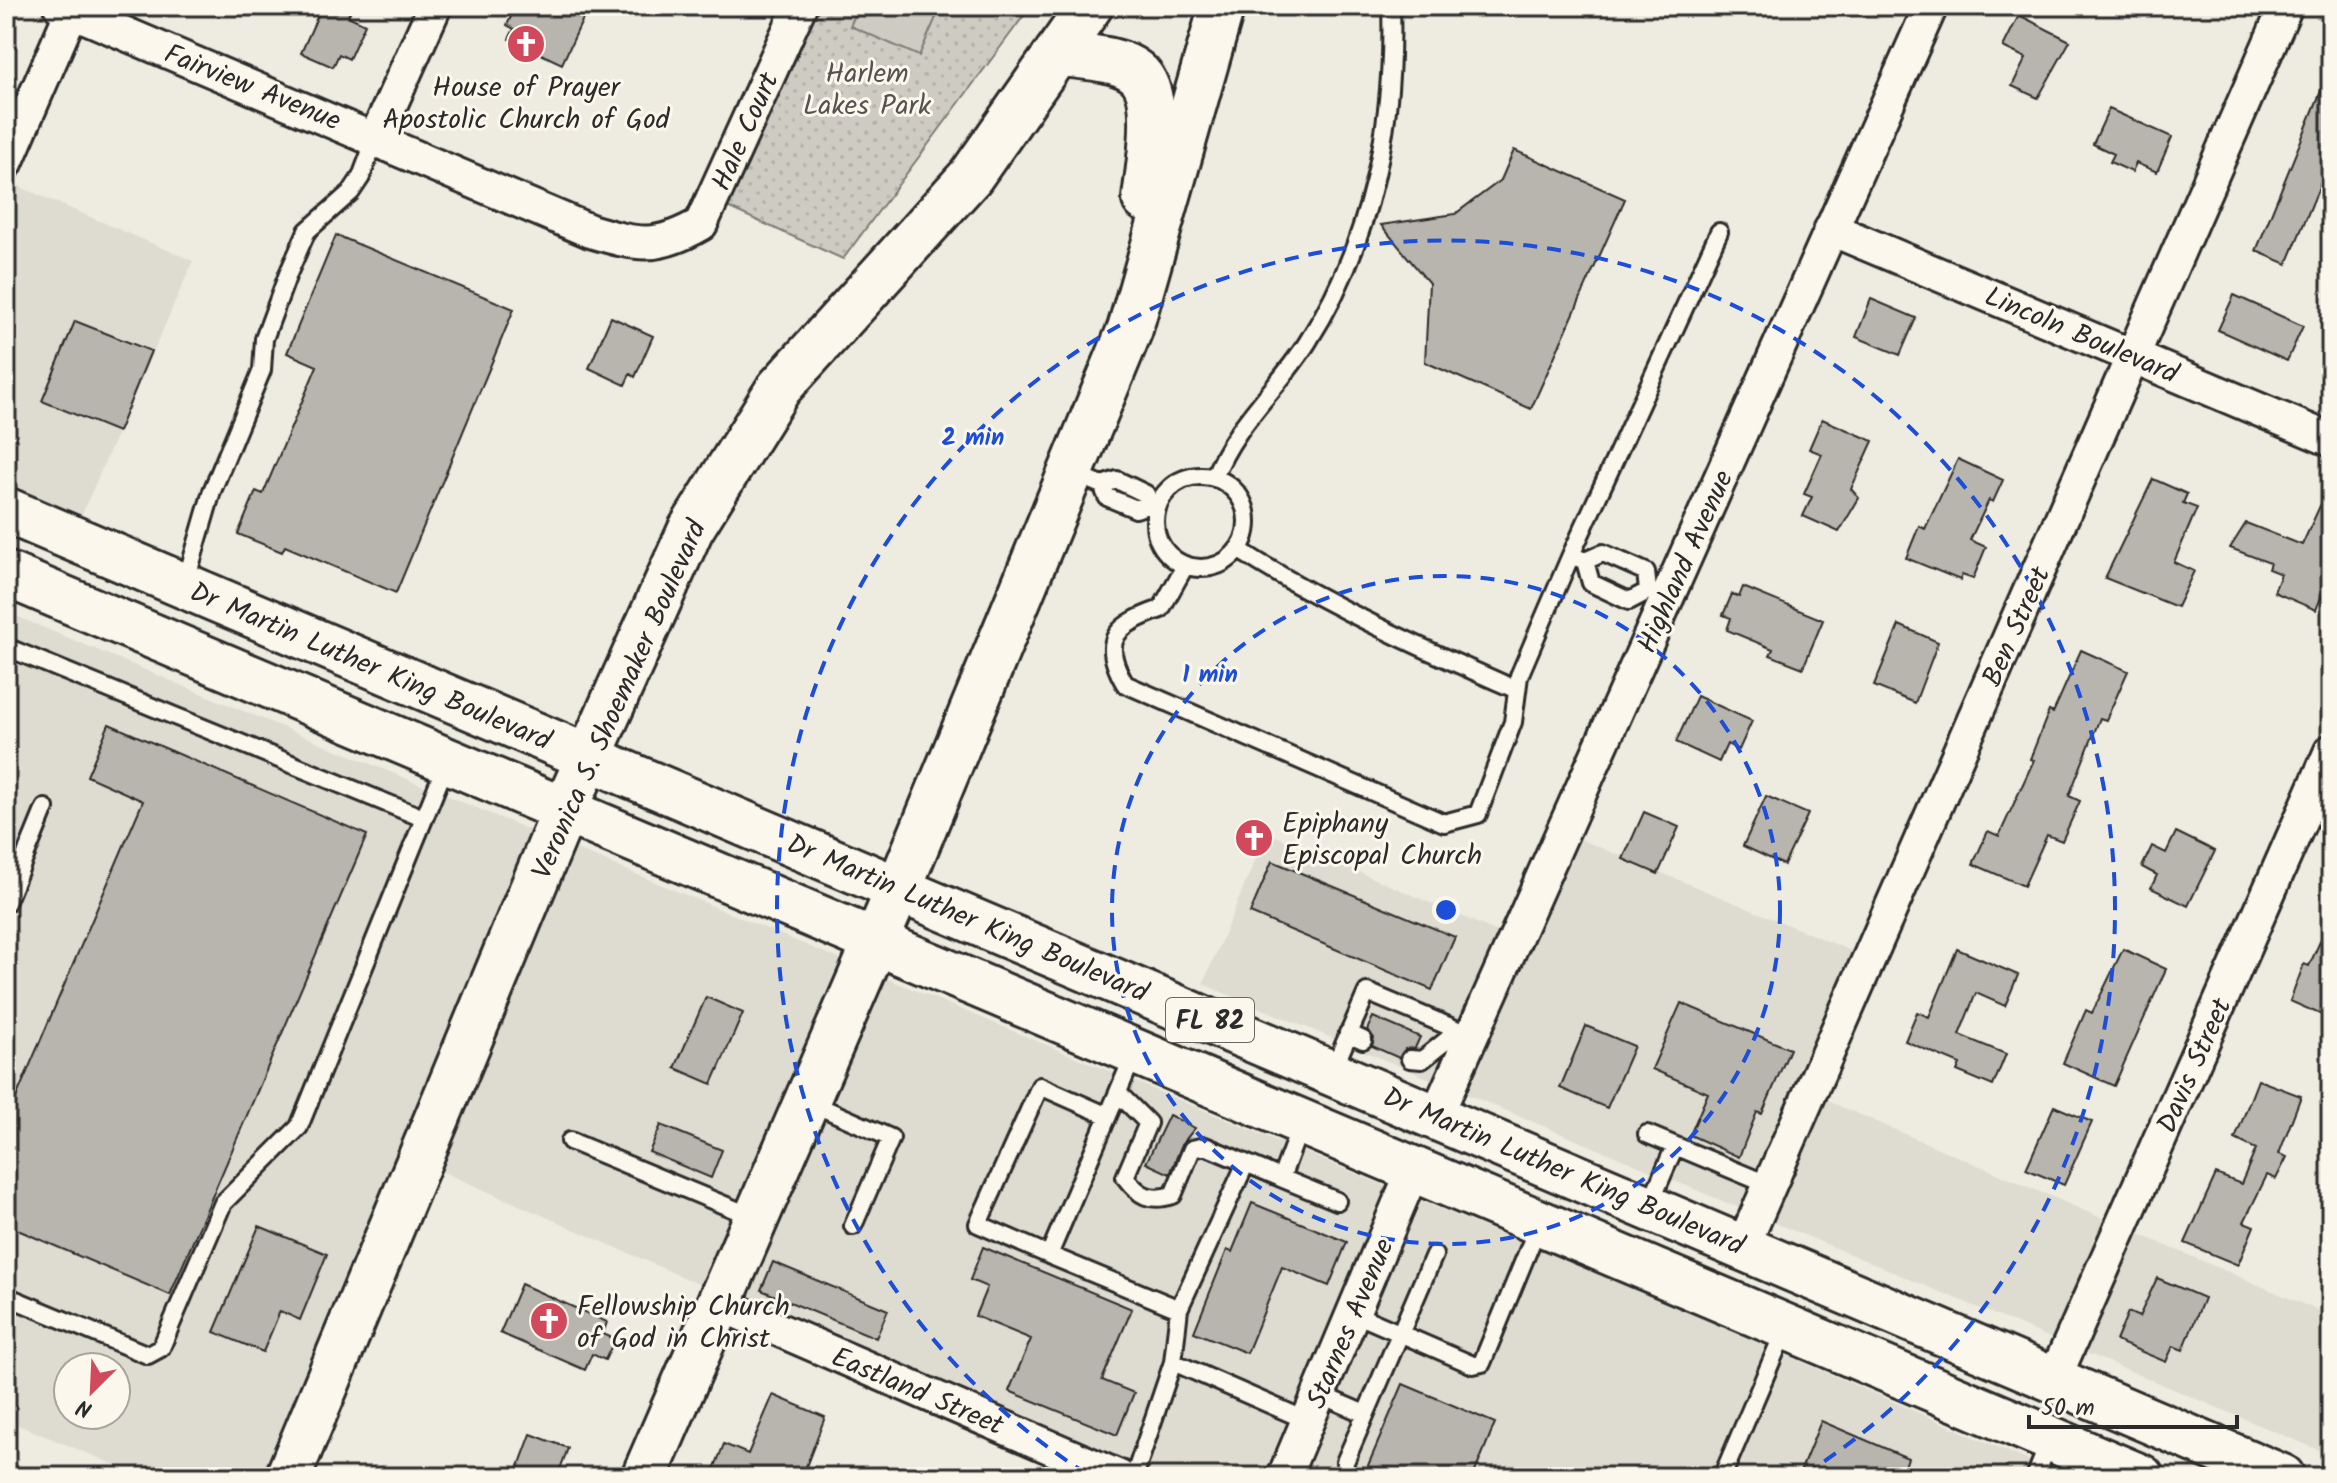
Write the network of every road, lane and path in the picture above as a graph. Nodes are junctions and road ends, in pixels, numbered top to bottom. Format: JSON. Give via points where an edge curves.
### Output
{"nodes":[{"id":1,"x":435,"y":6,"type":"edge"},
{"id":2,"x":800,"y":6,"type":"edge"},
{"id":3,"x":1090,"y":6,"type":"edge"},
{"id":4,"x":1222,"y":6,"type":"edge"},
{"id":5,"x":1391,"y":6,"type":"edge"},
{"id":6,"x":1931,"y":6,"type":"edge"},
{"id":7,"x":2286,"y":6,"type":"edge"},
{"id":8,"x":69,"y":8,"type":"edge"},
{"id":9,"x":1057,"y":53,"type":"junction"},
{"id":10,"x":376,"y":137,"type":"junction"},
{"id":11,"x":6,"y":163,"type":"edge"},
{"id":12,"x":1831,"y":229,"type":"junction"},
{"id":13,"x":1719,"y":232,"type":"dead end"},
{"id":14,"x":670,"y":242,"type":"joint"},
{"id":15,"x":1130,"y":329,"type":"junction"},
{"id":16,"x":2134,"y":355,"type":"junction"},
{"id":17,"x":2331,"y":440,"type":"edge"},
{"id":18,"x":1214,"y":478,"type":"junction"},
{"id":19,"x":1086,"y":479,"type":"junction"},
{"id":20,"x":1154,"y":506,"type":"junction"},
{"id":21,"x":17,"y":522,"type":"edge"},
{"id":22,"x":1239,"y":550,"type":"junction"},
{"id":23,"x":1578,"y":558,"type":"junction"},
{"id":24,"x":1185,"y":566,"type":"junction"},
{"id":25,"x":6,"y":574,"type":"edge"},
{"id":26,"x":185,"y":586,"type":"junction"},
{"id":27,"x":1657,"y":595,"type":"junction"},
{"id":28,"x":6,"y":647,"type":"edge"},
{"id":29,"x":1517,"y":690,"type":"junction"},
{"id":30,"x":2331,"y":751,"type":"edge"},
{"id":31,"x":588,"y":757,"type":"junction"},
{"id":32,"x":447,"y":760,"type":"junction"},
{"id":33,"x":45,"y":808,"type":"dead end"},
{"id":34,"x":565,"y":810,"type":"junction"},
{"id":35,"x":423,"y":818,"type":"junction"},
{"id":36,"x":899,"y":888,"type":"junction"},
{"id":37,"x":6,"y":903,"type":"edge"},
{"id":38,"x":875,"y":941,"type":"junction"},
{"id":39,"x":1465,"y":1033,"type":"junction"},
{"id":40,"x":1348,"y":1048,"type":"junction"},
{"id":41,"x":1135,"y":1051,"type":"junction"},
{"id":42,"x":1410,"y":1059,"type":"dead end"},
{"id":43,"x":1118,"y":1093,"type":"junction"},
{"id":44,"x":805,"y":1100,"type":"junction"},
{"id":45,"x":1108,"y":1116,"type":"junction"},
{"id":46,"x":1436,"y":1116,"type":"junction"},
{"id":47,"x":1302,"y":1120,"type":"junction"},
{"id":48,"x":1647,"y":1134,"type":"dead end"},
{"id":49,"x":1347,"y":1140,"type":"junction"},
{"id":50,"x":570,"y":1141,"type":"dead end"},
{"id":51,"x":1675,"y":1146,"type":"junction"},
{"id":52,"x":1245,"y":1165,"type":"junction"},
{"id":53,"x":1414,"y":1168,"type":"junction"},
{"id":54,"x":1281,"y":1178,"type":"junction"},
{"id":55,"x":1769,"y":1185,"type":"junction"},
{"id":56,"x":1603,"y":1188,"type":"junction"},
{"id":57,"x":1337,"y":1201,"type":"dead end"},
{"id":58,"x":1649,"y":1206,"type":"junction"},
{"id":59,"x":754,"y":1218,"type":"junction"},
{"id":60,"x":1540,"y":1221,"type":"junction"},
{"id":61,"x":853,"y":1226,"type":"dead end"},
{"id":62,"x":1743,"y":1246,"type":"junction"},
{"id":63,"x":1049,"y":1255,"type":"junction"},
{"id":64,"x":1434,"y":1255,"type":"dead end"},
{"id":65,"x":6,"y":1296,"type":"edge"},
{"id":66,"x":717,"y":1303,"type":"junction"},
{"id":67,"x":1179,"y":1309,"type":"junction"},
{"id":68,"x":1353,"y":1313,"type":"junction"},
{"id":69,"x":1786,"y":1325,"type":"junction"},
{"id":70,"x":1400,"y":1334,"type":"junction"},
{"id":71,"x":1173,"y":1362,"type":"junction"},
{"id":72,"x":2054,"y":1379,"type":"junction"},
{"id":73,"x":1314,"y":1408,"type":"junction"},
{"id":74,"x":1365,"y":1414,"type":"junction"},
{"id":75,"x":2043,"y":1458,"type":"edge"},
{"id":76,"x":1345,"y":1462,"type":"dead end"},
{"id":77,"x":288,"y":1477,"type":"edge"},
{"id":78,"x":644,"y":1477,"type":"edge"},
{"id":79,"x":1119,"y":1477,"type":"edge"},
{"id":80,"x":1134,"y":1477,"type":"edge"},
{"id":81,"x":1284,"y":1477,"type":"edge"},
{"id":82,"x":1722,"y":1477,"type":"edge"},
{"id":83,"x":2141,"y":1477,"type":"edge"},
{"id":84,"x":2282,"y":1477,"type":"edge"}],
"edges":[{"from":1,"to":10,"type":"street"},
{"from":2,"to":14,"type":"street","name":"Hale Court","via":[[701,224]]},
{"from":3,"to":9,"type":"main road","name":"Veronica S. Shoemaker Boulevard"},
{"from":4,"to":15,"type":"main road"},
{"from":5,"to":18,"type":"lane","via":[[1389,107],[1371,203],[1347,268],[1307,344],[1226,447]]},
{"from":6,"to":12,"type":"street","name":"Highland Avenue"},
{"from":7,"to":16,"type":"street","name":"Ben Street"},
{"from":8,"to":10,"type":"street","name":"Fairview Avenue"},
{"from":8,"to":11,"type":"street"},
{"from":9,"to":15,"type":"main road","via":[[1117,64],[1137,72],[1147,88],[1153,128]]},
{"from":9,"to":31,"type":"main road","name":"Veronica S. Shoemaker Boulevard","via":[[971,176],[779,388],[691,529]]},
{"from":10,"to":14,"type":"street","name":"Fairview Avenue","via":[[590,231],[630,242]]},
{"from":10,"to":26,"type":"lane","via":[[361,177],[307,231],[288,274],[264,339],[262,370],[212,491]]},
{"from":12,"to":16,"type":"street","name":"Lincoln Boulevard"},
{"from":12,"to":27,"type":"street","name":"Highland Avenue"},
{"from":13,"to":23,"type":"lane"},
{"from":15,"to":19,"type":"main road"},
{"from":16,"to":17,"type":"street","name":"Lincoln Boulevard"},
{"from":16,"to":55,"type":"street","name":"Ben Street"},
{"from":18,"to":20,"type":"lane","via":[[1183,479]]},
{"from":18,"to":22,"type":"lane","via":[[1227,484],[1245,507],[1248,522]]},
{"from":19,"to":20,"type":"lane","via":[[1107,497],[1136,509]]},
{"from":19,"to":36,"type":"main road"},
{"from":20,"to":24,"type":"lane","via":[[1160,545]]},
{"from":21,"to":26,"type":"main road","name":"Dr Martin Luther King Boulevard","number":"FL 82"},
{"from":22,"to":24,"type":"lane","via":[[1214,567]]},
{"from":22,"to":29,"type":"lane","via":[[1294,585],[1401,639]]},
{"from":23,"to":27,"type":"lane","via":[[1603,553],[1646,572]]},
{"from":23,"to":27,"type":"lane","via":[[1591,583],[1603,589],[1629,601]]},
{"from":23,"to":29,"type":"lane","via":[[1519,676]]},
{"from":24,"to":29,"type":"lane","via":[[1161,609],[1125,621],[1113,639],[1113,663],[1125,684],[1444,823],[1478,814],[1513,722]]},
{"from":25,"to":32,"type":"main road","name":"Dr Martin Luther King Boulevard","number":"FL 82"},
{"from":26,"to":31,"type":"main road","name":"Dr Martin Luther King Boulevard","number":"FL 82"},
{"from":27,"to":39,"type":"street","name":"Highland Avenue"},
{"from":28,"to":35,"type":"lane"},
{"from":30,"to":72,"type":"street","name":"Davis Street"},
{"from":31,"to":34,"type":"main road","name":"Veronica S. Shoemaker Boulevard"},
{"from":31,"to":36,"type":"main road","name":"Dr Martin Luther King Boulevard","number":"FL 82"},
{"from":32,"to":34,"type":"main road","name":"Dr Martin Luther King Boulevard","number":"FL 82"},
{"from":32,"to":35,"type":"lane"},
{"from":33,"to":37,"type":"lane"},
{"from":34,"to":38,"type":"main road","name":"Dr Martin Luther King Boulevard","number":"FL 82"},
{"from":34,"to":77,"type":"main road","name":"Veronica S. Shoemaker Boulevard"},
{"from":35,"to":65,"type":"lane","via":[[299,1127],[223,1203],[161,1348],[148,1355]]},
{"from":36,"to":38,"type":"main road"},
{"from":36,"to":40,"type":"main road","name":"Dr Martin Luther King Boulevard","number":"FL 82"},
{"from":38,"to":41,"type":"main road","name":"Dr Martin Luther King Boulevard","number":"FL 82"},
{"from":38,"to":44,"type":"main road"},
{"from":39,"to":40,"type":"lane","via":[[1367,992]]},
{"from":39,"to":42,"type":"lane","via":[[1422,1060]]},
{"from":39,"to":46,"type":"street","name":"Highland Avenue"},
{"from":40,"to":46,"type":"main road","name":"Dr Martin Luther King Boulevard","number":"FL 82"},
{"from":41,"to":43,"type":"lane"},
{"from":41,"to":47,"type":"main road","name":"Dr Martin Luther King Boulevard","number":"FL 82"},
{"from":43,"to":45,"type":"lane"},
{"from":43,"to":52,"type":"lane","via":[[1148,1123],[1125,1177],[1137,1193],[1157,1200],[1173,1195],[1192,1149],[1205,1146]]},
{"from":44,"to":59,"type":"main road"},
{"from":44,"to":61,"type":"lane","via":[[891,1138]]},
{"from":45,"to":63,"type":"lane"},
{"from":45,"to":63,"type":"lane","via":[[1040,1086],[978,1224]]},
{"from":46,"to":49,"type":"main road","via":[[1407,1134]]},
{"from":46,"to":56,"type":"main road","name":"Dr Martin Luther King Boulevard","number":"FL 82"},
{"from":47,"to":49,"type":"main road","name":"Dr Martin Luther King Boulevard","number":"FL 82"},
{"from":47,"to":54,"type":"lane"},
{"from":48,"to":51,"type":"lane"},
{"from":49,"to":53,"type":"main road","name":"Dr Martin Luther King Boulevard","number":"FL 82"},
{"from":50,"to":59,"type":"lane"},
{"from":51,"to":55,"type":"lane"},
{"from":51,"to":58,"type":"lane"},
{"from":52,"to":54,"type":"lane"},
{"from":52,"to":67,"type":"lane"},
{"from":53,"to":56,"type":"main road","via":[[1458,1159],[1563,1199]]},
{"from":53,"to":60,"type":"main road","name":"Dr Martin Luther King Boulevard","number":"FL 82"},
{"from":53,"to":68,"type":"street","name":"Starnes Avenue"},
{"from":54,"to":57,"type":"lane"},
{"from":55,"to":62,"type":"street","name":"Ben Street"},
{"from":56,"to":58,"type":"main road","name":"Dr Martin Luther King Boulevard","number":"FL 82"},
{"from":58,"to":62,"type":"main road","name":"Dr Martin Luther King Boulevard","number":"FL 82"},
{"from":59,"to":66,"type":"main road"},
{"from":60,"to":69,"type":"main road","name":"Dr Martin Luther King Boulevard","number":"FL 82"},
{"from":60,"to":70,"type":"lane","via":[[1482,1363],[1473,1365]]},
{"from":62,"to":72,"type":"main road","name":"Dr Martin Luther King Boulevard","number":"FL 82"},
{"from":63,"to":67,"type":"lane"},
{"from":64,"to":70,"type":"lane"},
{"from":66,"to":78,"type":"main road"},
{"from":66,"to":79,"type":"street","name":"Eastland Street"},
{"from":67,"to":71,"type":"lane"},
{"from":68,"to":70,"type":"lane"},
{"from":68,"to":73,"type":"street","name":"Starnes Avenue"},
{"from":69,"to":75,"type":"main road","name":"Dr Martin Luther King Boulevard","number":"FL 82"},
{"from":69,"to":82,"type":"lane"},
{"from":70,"to":74,"type":"lane"},
{"from":71,"to":73,"type":"lane"},
{"from":71,"to":80,"type":"lane"},
{"from":72,"to":84,"type":"main road","name":"Dr Martin Luther King Boulevard","number":"FL 82"},
{"from":73,"to":74,"type":"lane"},
{"from":73,"to":81,"type":"street","name":"Starnes Avenue"},
{"from":74,"to":76,"type":"lane"},
{"from":75,"to":83,"type":"main road","name":"Dr Martin Luther King Boulevard","number":"FL 82"}]}
